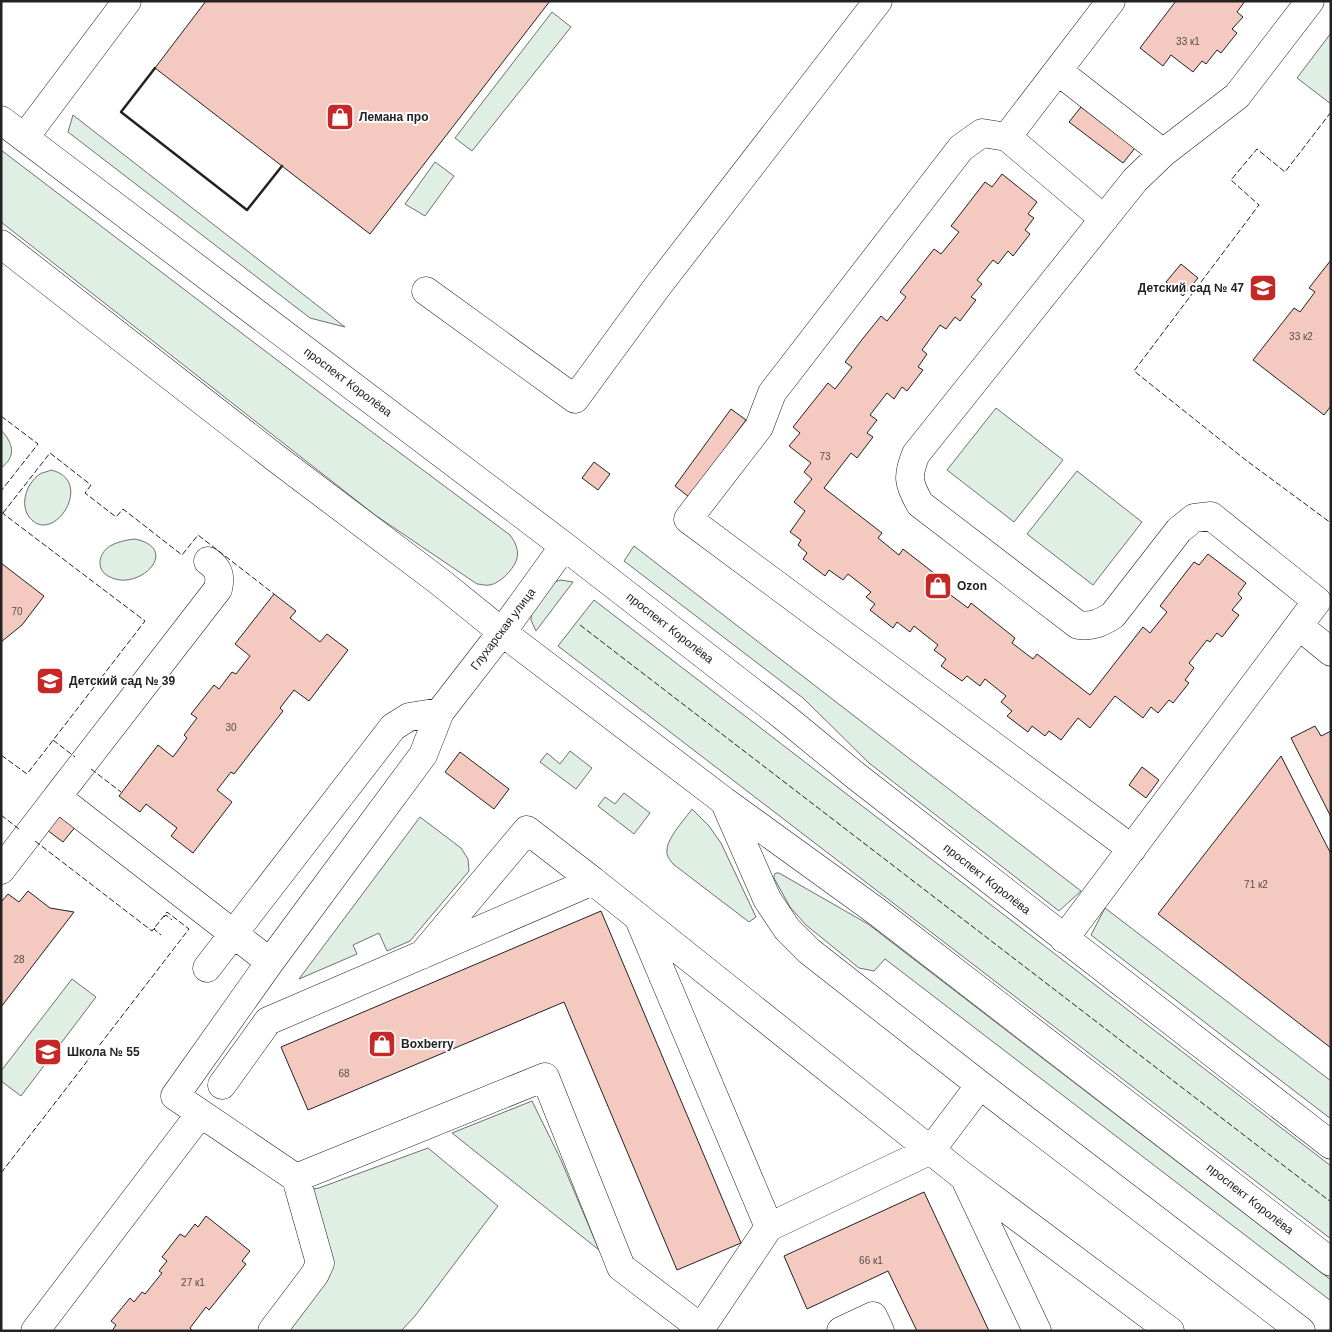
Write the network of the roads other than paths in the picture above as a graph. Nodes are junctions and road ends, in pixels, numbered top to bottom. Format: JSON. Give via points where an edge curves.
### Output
{"nodes":[{"id":1,"x":126,"y":1,"type":"edge"},
{"id":2,"x":878,"y":1,"type":"edge"},
{"id":3,"x":1111,"y":1,"type":"edge"},
{"id":4,"x":1310,"y":1,"type":"edge"},
{"id":5,"x":1058,"y":71,"type":"junction"},
{"id":6,"x":1,"y":120,"type":"edge"},
{"id":7,"x":25,"y":137,"type":"junction"},
{"id":8,"x":1007,"y":137,"type":"junction"},
{"id":9,"x":1163,"y":153,"type":"junction"},
{"id":10,"x":1104,"y":219,"type":"junction"},
{"id":11,"x":1,"y":244,"type":"edge"},
{"id":12,"x":426,"y":291,"type":"dead end"},
{"id":13,"x":564,"y":546,"type":"junction"},
{"id":14,"x":208,"y":561,"type":"dead end"},
{"id":15,"x":1299,"y":626,"type":"junction"},
{"id":16,"x":502,"y":632,"type":"junction"},
{"id":17,"x":1331,"y":652,"type":"edge"},
{"id":18,"x":440,"y":712,"type":"junction"},
{"id":19,"x":57,"y":797,"type":"junction"},
{"id":20,"x":724,"y":801,"type":"junction"},
{"id":21,"x":1132,"y":849,"type":"junction"},
{"id":22,"x":1,"y":870,"type":"edge"},
{"id":23,"x":592,"y":881,"type":"junction"},
{"id":24,"x":638,"y":916,"type":"junction"},
{"id":25,"x":234,"y":934,"type":"junction"},
{"id":26,"x":1064,"y":939,"type":"junction"},
{"id":27,"x":422,"y":955,"type":"junction"},
{"id":28,"x":270,"y":962,"type":"junction"},
{"id":29,"x":207,"y":968,"type":"dead end"},
{"id":30,"x":222,"y":1085,"type":"dead end"},
{"id":31,"x":980,"y":1085,"type":"junction"},
{"id":32,"x":200,"y":1114,"type":"junction"},
{"id":33,"x":1331,"y":1145,"type":"edge"},
{"id":34,"x":931,"y":1150,"type":"junction"},
{"id":35,"x":964,"y":1177,"type":"junction"},
{"id":36,"x":296,"y":1178,"type":"junction"},
{"id":37,"x":769,"y":1227,"type":"junction"},
{"id":38,"x":1331,"y":1262,"type":"edge"},
{"id":39,"x":703,"y":1329,"type":"edge"},
{"id":40,"x":35,"y":1331,"type":"edge"},
{"id":41,"x":272,"y":1331,"type":"edge"},
{"id":42,"x":841,"y":1331,"type":"edge"},
{"id":43,"x":880,"y":1331,"type":"edge"},
{"id":44,"x":1037,"y":1331,"type":"edge"},
{"id":45,"x":1170,"y":1331,"type":"edge"},
{"id":46,"x":1300,"y":1331,"type":"edge"}],
"edges":[{"from":1,"to":7,"type":"street"},
{"from":2,"to":12,"type":"street","via":[[657,287],[575,399]]},
{"from":3,"to":5,"type":"street"},
{"from":4,"to":9,"type":"street","via":[[1237,96]]},
{"from":5,"to":8,"type":"street"},
{"from":5,"to":9,"type":"street"},
{"from":6,"to":7,"type":"street","name":"проспект Королёва"},
{"from":7,"to":13,"type":"street","name":"проспект Королёва"},
{"from":8,"to":10,"type":"street"},
{"from":8,"to":21,"type":"street","via":[[982,134],[961,148],[772,393],[759,427],[688,520]]},
{"from":9,"to":10,"type":"street","via":[[1135,180]]},
{"from":10,"to":15,"type":"street","via":[[916,454],[910,470],[911,489],[920,504],[1078,625],[1088,626],[1113,615],[1179,530],[1194,518],[1211,516],[1317,601]]},
{"from":11,"to":16,"type":"street","name":"проспект Королёва"},
{"from":13,"to":16,"type":"street","name":"Глухарская улица"},
{"from":13,"to":26,"type":"street","name":"проспект Королёва"},
{"from":14,"to":19,"type":"street","via":[[220,577],[218,589]]},
{"from":15,"to":17,"type":"street"},
{"from":15,"to":21,"type":"street"},
{"from":16,"to":18,"type":"street","name":"Глухарская улица"},
{"from":16,"to":20,"type":"street","name":"проспект Королёва"},
{"from":18,"to":25,"type":"street","via":[[410,717],[393,727]]},
{"from":18,"to":28,"type":"street","name":"Глухарская улица","via":[[423,755]]},
{"from":19,"to":22,"type":"street"},
{"from":19,"to":25,"type":"street"},
{"from":20,"to":31,"type":"street","via":[[767,899],[787,930],[809,951]]},
{"from":20,"to":38,"type":"street","name":"проспект Королёва","via":[[876,911]]},
{"from":21,"to":26,"type":"street"},
{"from":23,"to":24,"type":"street"},
{"from":23,"to":27,"type":"street"},
{"from":23,"to":27,"type":"street","via":[[526,830]]},
{"from":24,"to":34,"type":"street"},
{"from":24,"to":37,"type":"street"},
{"from":25,"to":28,"type":"street"},
{"from":25,"to":29,"type":"street"},
{"from":26,"to":33,"type":"street","name":"проспект Королёва"},
{"from":27,"to":30,"type":"street","via":[[268,1020]]},
{"from":28,"to":32,"type":"street","name":"Глухарская улица","via":[[175,1096]]},
{"from":31,"to":34,"type":"street"},
{"from":31,"to":46,"type":"street"},
{"from":32,"to":36,"type":"street"},
{"from":32,"to":40,"type":"street"},
{"from":34,"to":35,"type":"street"},
{"from":34,"to":37,"type":"street"},
{"from":35,"to":44,"type":"street"},
{"from":35,"to":45,"type":"street"},
{"from":36,"to":39,"type":"street","via":[[545,1077],[621,1267]]},
{"from":36,"to":41,"type":"street","via":[[320,1263]]},
{"from":37,"to":39,"type":"street"},
{"from":42,"to":43,"type":"street","via":[[873,1316]]}]}
